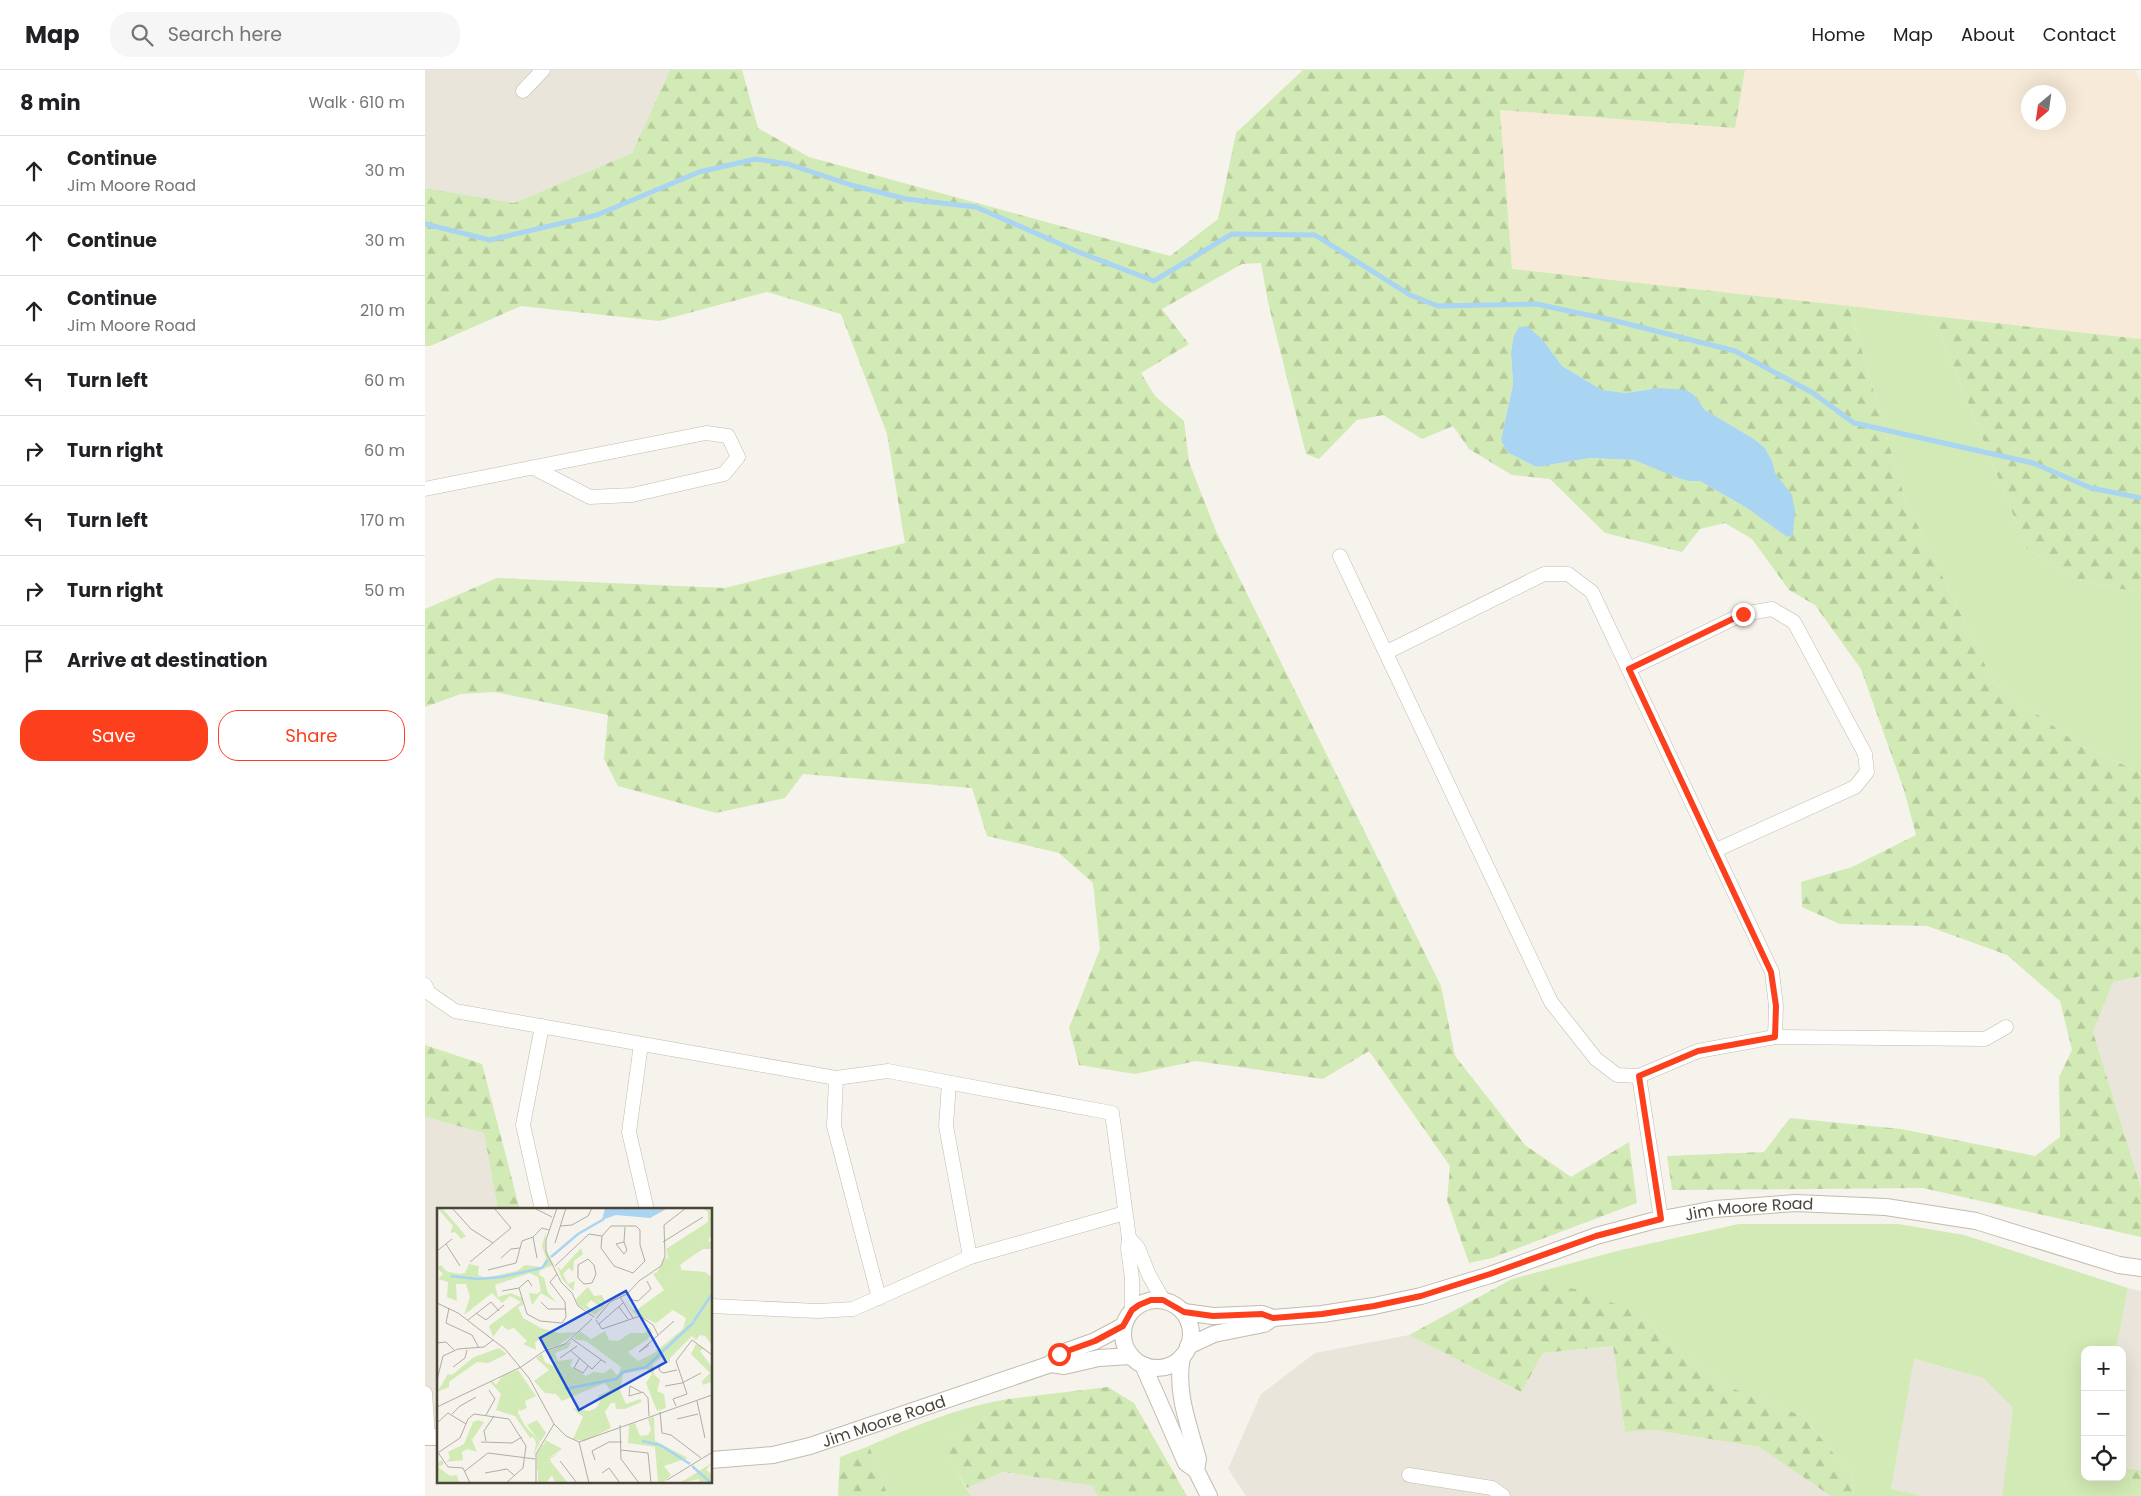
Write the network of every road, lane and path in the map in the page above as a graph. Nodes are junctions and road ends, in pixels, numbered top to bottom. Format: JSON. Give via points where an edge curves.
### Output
{"nodes":[{"id":1,"x":543,"y":70,"type":"edge"},
{"id":2,"x":523,"y":91,"type":"dead end"},
{"id":3,"x":534,"y":468,"type":"junction"},
{"id":4,"x":425,"y":489,"type":"edge"},
{"id":5,"x":1340,"y":556,"type":"dead end"},
{"id":6,"x":1387,"y":652,"type":"junction"},
{"id":7,"x":1629,"y":669,"type":"junction"},
{"id":8,"x":1714,"y":851,"type":"junction"},
{"id":9,"x":425,"y":985,"type":"edge"},
{"id":10,"x":542,"y":1026,"type":"junction"},
{"id":11,"x":2007,"y":1027,"type":"dead end"},
{"id":12,"x":1775,"y":1037,"type":"junction"},
{"id":13,"x":641,"y":1044,"type":"junction"},
{"id":14,"x":1639,"y":1076,"type":"junction"},
{"id":15,"x":836,"y":1078,"type":"junction"},
{"id":16,"x":949,"y":1083,"type":"junction"},
{"id":17,"x":542,"y":1208,"type":"edge"},
{"id":18,"x":647,"y":1208,"type":"edge"},
{"id":19,"x":1125,"y":1212,"type":"junction"},
{"id":20,"x":1661,"y":1219,"type":"junction"},
{"id":21,"x":1129,"y":1238,"type":"junction"},
{"id":22,"x":970,"y":1257,"type":"junction"},
{"id":23,"x":2141,"y":1268,"type":"edge"},
{"id":24,"x":879,"y":1298,"type":"junction"},
{"id":25,"x":1163,"y":1300,"type":"junction"},
{"id":26,"x":713,"y":1306,"type":"edge"},
{"id":27,"x":1132,"y":1310,"type":"junction"},
{"id":28,"x":1184,"y":1312,"type":"junction"},
{"id":29,"x":1273,"y":1318,"type":"junction"},
{"id":30,"x":1123,"y":1326,"type":"junction"},
{"id":31,"x":1185,"y":1352,"type":"junction"},
{"id":32,"x":1137,"y":1361,"type":"junction"},
{"id":33,"x":1051,"y":1364,"type":"junction"},
{"id":34,"x":425,"y":1393,"type":"edge"},
{"id":35,"x":431,"y":1437,"type":"edge"},
{"id":36,"x":713,"y":1460,"type":"edge"},
{"id":37,"x":1196,"y":1470,"type":"junction"},
{"id":38,"x":1409,"y":1474,"type":"dead end"},
{"id":39,"x":1209,"y":1496,"type":"edge"},
{"id":40,"x":1503,"y":1496,"type":"edge"}],
"edges":[{"from":1,"to":2,"type":"street"},
{"from":3,"to":3,"type":"street","via":[[590,497],[631,495],[724,474],[738,457],[728,436],[706,433]]},
{"from":3,"to":4,"type":"street"},
{"from":5,"to":6,"type":"street"},
{"from":6,"to":7,"type":"street","via":[[1544,574],[1569,574],[1592,592]]},
{"from":6,"to":14,"type":"street","via":[[1551,1002],[1596,1059],[1617,1075]]},
{"from":7,"to":8,"type":"street"},
{"from":7,"to":8,"type":"street","via":[[1743,614],[1772,609],[1795,622],[1865,754],[1867,772],[1855,787]]},
{"from":8,"to":12,"type":"street","via":[[1771,972],[1776,1006]]},
{"from":9,"to":10,"type":"street","via":[[429,993],[455,1011]]},
{"from":10,"to":13,"type":"street"},
{"from":10,"to":17,"type":"street","via":[[523,1125]]},
{"from":11,"to":12,"type":"street","via":[[1985,1039]]},
{"from":12,"to":14,"type":"street","via":[[1698,1051]]},
{"from":13,"to":15,"type":"street"},
{"from":13,"to":18,"type":"street","via":[[629,1132]]},
{"from":14,"to":20,"type":"street"},
{"from":15,"to":16,"type":"street","via":[[888,1071]]},
{"from":15,"to":24,"type":"street","via":[[834,1126]]},
{"from":16,"to":19,"type":"street","via":[[1112,1113]]},
{"from":16,"to":22,"type":"street","via":[[946,1126]]},
{"from":19,"to":21,"type":"street"},
{"from":19,"to":22,"type":"street"},
{"from":20,"to":23,"type":"street","name":"Jim Moore Road","via":[[1715,1209],[1796,1203],[1886,1207],[1976,1221],[2119,1265]]},
{"from":20,"to":29,"type":"street","name":"Jim Moore Road","via":[[1596,1236],[1421,1296],[1322,1314]]},
{"from":21,"to":25,"type":"street","via":[[1138,1248]]},
{"from":21,"to":27,"type":"street"},
{"from":22,"to":24,"type":"street"},
{"from":24,"to":26,"type":"street","via":[[844,1310]]},
{"from":25,"to":27,"type":"street","via":[[1151,1300]]},
{"from":25,"to":28,"type":"street"},
{"from":27,"to":30,"type":"street"},
{"from":28,"to":29,"type":"street","name":"Jim Moore Road","via":[[1213,1316],[1262,1314]]},
{"from":28,"to":31,"type":"street","via":[[1191,1328]]},
{"from":29,"to":31,"type":"street","name":"Jim Moore Road","via":[[1264,1324],[1214,1334]]},
{"from":30,"to":32,"type":"street","via":[[1125,1347]]},
{"from":30,"to":33,"type":"street","name":"Jim Moore Road","via":[[1095,1341],[1059,1354]]},
{"from":31,"to":32,"type":"street","via":[[1163,1368],[1151,1368]]},
{"from":31,"to":37,"type":"street","via":[[1179,1374],[1197,1459]]},
{"from":32,"to":33,"type":"street","name":"Jim Moore Road","via":[[1099,1358],[1063,1366]]},
{"from":32,"to":37,"type":"street","via":[[1186,1464]]},
{"from":33,"to":36,"type":"street","name":"Jim Moore Road","via":[[810,1446],[773,1455]]},
{"from":34,"to":35,"type":"street"},
{"from":37,"to":39,"type":"street"},
{"from":38,"to":40,"type":"street","via":[[1492,1488]]}]}
